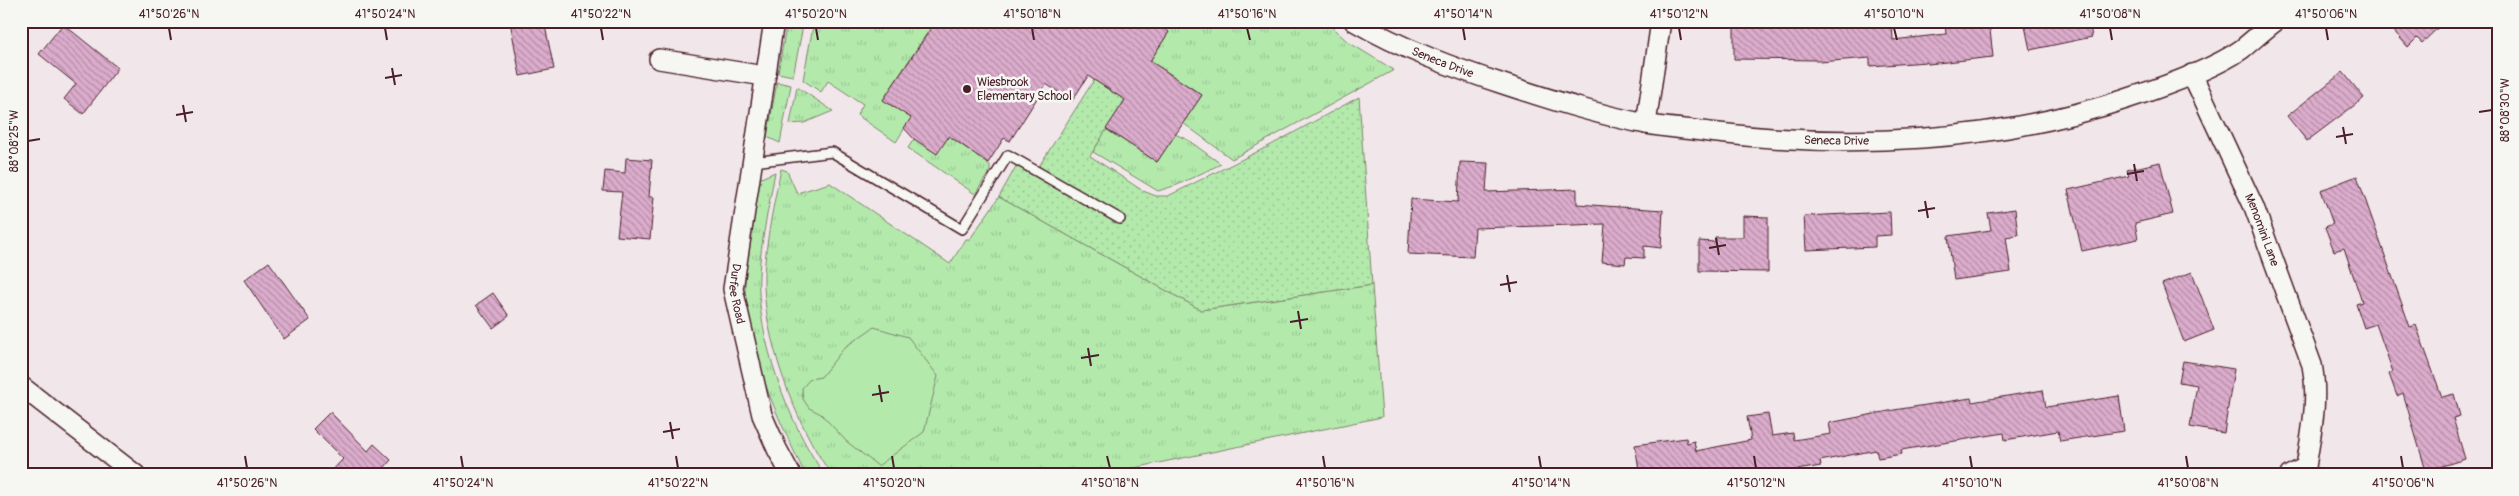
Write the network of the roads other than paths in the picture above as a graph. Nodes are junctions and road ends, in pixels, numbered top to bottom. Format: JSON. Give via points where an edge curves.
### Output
{"nodes":[{"id":1,"x":774,"y":21,"type":"edge"},
{"id":2,"x":1354,"y":21,"type":"edge"},
{"id":3,"x":1661,"y":21,"type":"edge"},
{"id":4,"x":2276,"y":21,"type":"edge"},
{"id":5,"x":660,"y":59,"type":"dead end"},
{"id":6,"x":2192,"y":74,"type":"junction"},
{"id":7,"x":764,"y":76,"type":"junction"},
{"id":8,"x":1646,"y":124,"type":"junction"},
{"id":9,"x":753,"y":162,"type":"junction"},
{"id":10,"x":1120,"y":219,"type":"dead end"},
{"id":11,"x":21,"y":386,"type":"edge"},
{"id":12,"x":136,"y":475,"type":"edge"},
{"id":13,"x":791,"y":475,"type":"edge"},
{"id":14,"x":2290,"y":475,"type":"edge"}],
"edges":[{"from":1,"to":7,"type":"street","name":"Durfee Road"},
{"from":2,"to":8,"type":"street","name":"Seneca Drive","via":[[1388,41],[1477,75],[1541,97]]},
{"from":3,"to":8,"type":"street"},
{"from":4,"to":6,"type":"street","name":"Seneca Drive","via":[[2240,50]]},
{"from":5,"to":7,"type":"street"},
{"from":6,"to":8,"type":"street","name":"Seneca Drive","via":[[2093,110],[2038,123],[1965,134],[1904,139],[1798,140]]},
{"from":6,"to":14,"type":"street","name":"Menomini Lane","via":[[2254,208],[2312,365],[2315,391],[2306,467]]},
{"from":7,"to":9,"type":"street","name":"Durfee Road"},
{"from":9,"to":10,"type":"lane","via":[[832,152],[962,229],[1008,155]]},
{"from":9,"to":13,"type":"street","name":"Durfee Road","via":[[734,289],[762,414]]},
{"from":11,"to":12,"type":"street"}]}
